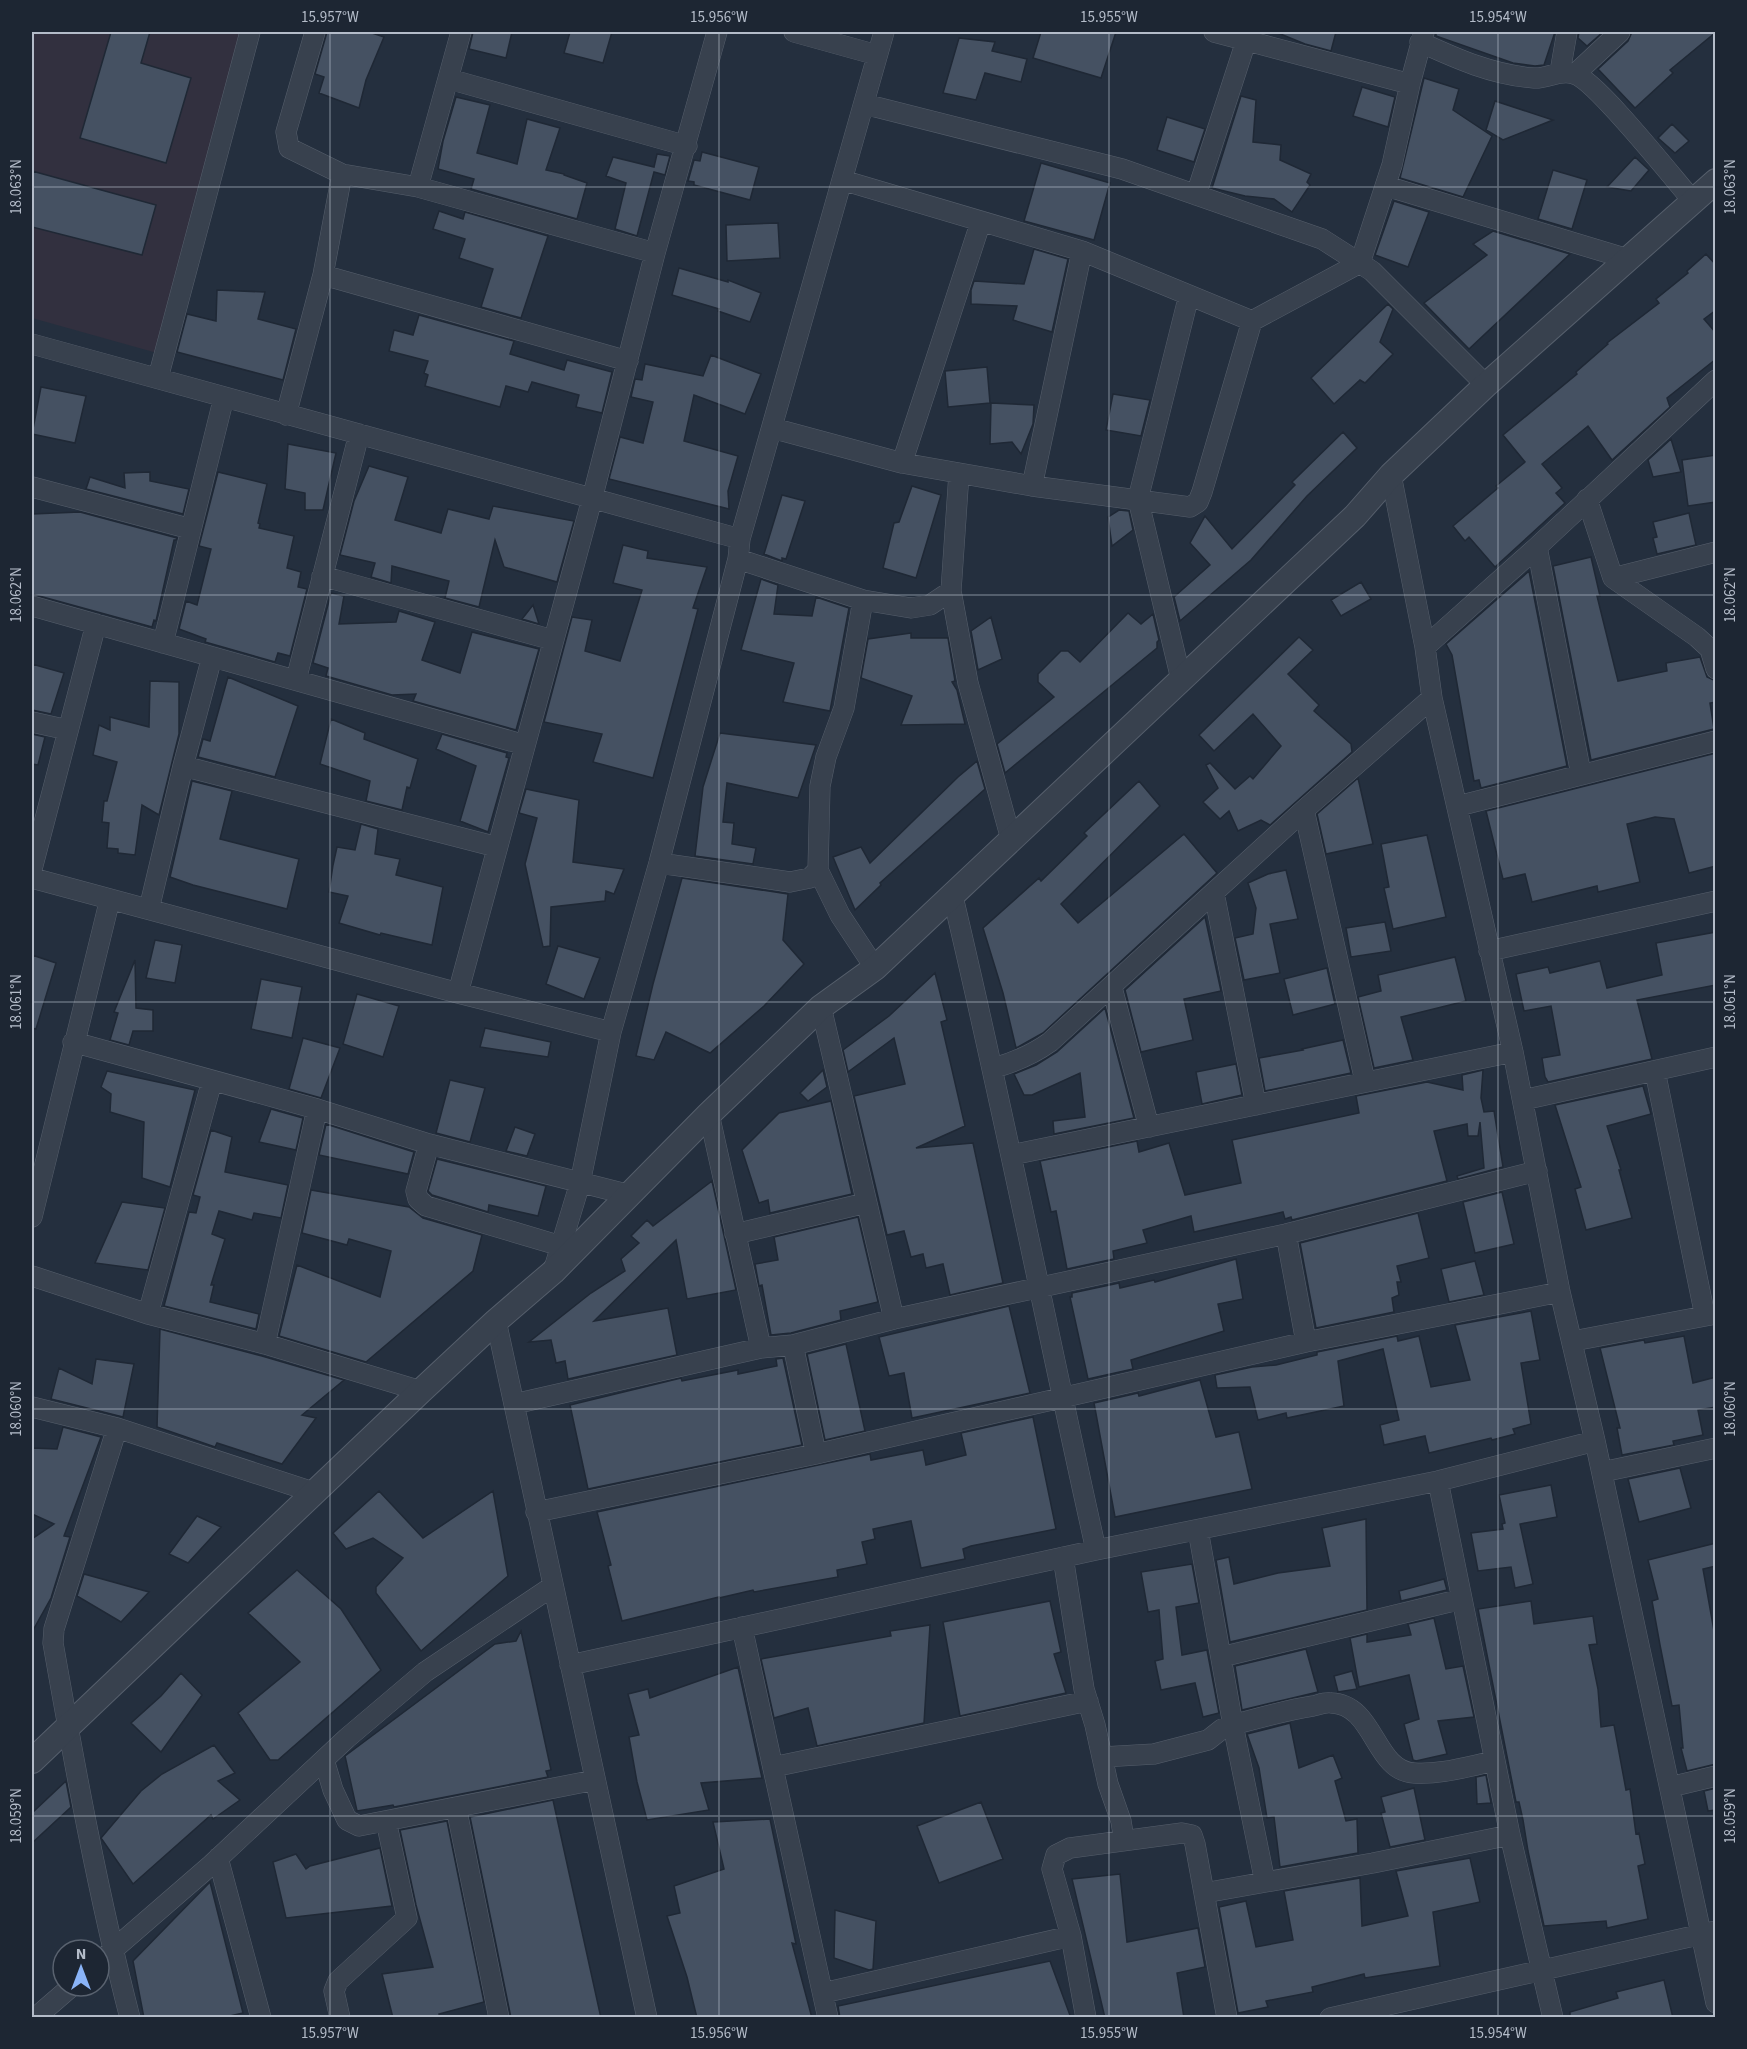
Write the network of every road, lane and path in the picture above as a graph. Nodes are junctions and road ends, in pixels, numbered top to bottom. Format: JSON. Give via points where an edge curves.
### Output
{"nodes":[{"id":1,"x":250,"y":32,"type":"edge"},
{"id":2,"x":315,"y":32,"type":"edge"},
{"id":3,"x":461,"y":32,"type":"edge"},
{"id":4,"x":717,"y":32,"type":"edge"},
{"id":5,"x":794,"y":32,"type":"edge"},
{"id":6,"x":884,"y":32,"type":"edge"},
{"id":7,"x":1214,"y":32,"type":"edge"},
{"id":8,"x":1567,"y":32,"type":"edge"},
{"id":9,"x":1620,"y":32,"type":"edge"},
{"id":10,"x":1248,"y":36,"type":"edge"},
{"id":11,"x":1422,"y":37,"type":"edge"},
{"id":12,"x":877,"y":55,"type":"junction"},
{"id":13,"x":1568,"y":73,"type":"junction"},
{"id":14,"x":448,"y":79,"type":"junction"},
{"id":15,"x":1410,"y":84,"type":"junction"},
{"id":16,"x":864,"y":104,"type":"junction"},
{"id":17,"x":687,"y":146,"type":"junction"},
{"id":18,"x":342,"y":174,"type":"junction"},
{"id":19,"x":842,"y":180,"type":"junction"},
{"id":20,"x":1716,"y":181,"type":"edge"},
{"id":21,"x":1386,"y":186,"type":"junction"},
{"id":22,"x":418,"y":187,"type":"junction"},
{"id":23,"x":1196,"y":195,"type":"junction"},
{"id":24,"x":1693,"y":201,"type":"junction"},
{"id":25,"x":981,"y":221,"type":"junction"},
{"id":26,"x":1082,"y":251,"type":"junction"},
{"id":27,"x":655,"y":254,"type":"junction"},
{"id":28,"x":1628,"y":259,"type":"junction"},
{"id":29,"x":1360,"y":263,"type":"junction"},
{"id":30,"x":323,"y":275,"type":"junction"},
{"id":31,"x":1190,"y":295,"type":"junction"},
{"id":32,"x":1252,"y":321,"type":"junction"},
{"id":33,"x":32,"y":344,"type":"edge"},
{"id":34,"x":628,"y":361,"type":"junction"},
{"id":35,"x":158,"y":378,"type":"junction"},
{"id":36,"x":1716,"y":380,"type":"edge"},
{"id":37,"x":1486,"y":385,"type":"junction"},
{"id":38,"x":224,"y":397,"type":"junction"},
{"id":39,"x":286,"y":415,"type":"junction"},
{"id":40,"x":772,"y":428,"type":"junction"},
{"id":41,"x":359,"y":434,"type":"junction"},
{"id":42,"x":902,"y":463,"type":"junction"},
{"id":43,"x":959,"y":473,"type":"junction"},
{"id":44,"x":1391,"y":475,"type":"junction"},
{"id":45,"x":32,"y":486,"type":"edge"},
{"id":46,"x":1032,"y":486,"type":"junction"},
{"id":47,"x":591,"y":499,"type":"junction"},
{"id":48,"x":1138,"y":499,"type":"junction"},
{"id":49,"x":1587,"y":499,"type":"junction"},
{"id":50,"x":191,"y":529,"type":"junction"},
{"id":51,"x":740,"y":539,"type":"junction"},
{"id":52,"x":1537,"y":547,"type":"junction"},
{"id":53,"x":1716,"y":552,"type":"edge"},
{"id":54,"x":738,"y":559,"type":"junction"},
{"id":55,"x":322,"y":576,"type":"junction"},
{"id":56,"x":1613,"y":578,"type":"junction"},
{"id":57,"x":951,"y":591,"type":"junction"},
{"id":58,"x":863,"y":600,"type":"junction"},
{"id":59,"x":32,"y":606,"type":"edge"},
{"id":60,"x":96,"y":624,"type":"junction"},
{"id":61,"x":553,"y":640,"type":"junction"},
{"id":62,"x":163,"y":643,"type":"junction"},
{"id":63,"x":1425,"y":647,"type":"junction"},
{"id":64,"x":212,"y":657,"type":"junction"},
{"id":65,"x":1716,"y":669,"type":"edge"},
{"id":66,"x":1181,"y":679,"type":"junction"},
{"id":67,"x":296,"y":680,"type":"junction"},
{"id":68,"x":1432,"y":698,"type":"junction"},
{"id":69,"x":32,"y":722,"type":"edge"},
{"id":70,"x":68,"y":730,"type":"junction"},
{"id":71,"x":1716,"y":741,"type":"edge"},
{"id":72,"x":525,"y":745,"type":"junction"},
{"id":73,"x":183,"y":766,"type":"junction"},
{"id":74,"x":1581,"y":774,"type":"junction"},
{"id":75,"x":1458,"y":806,"type":"junction"},
{"id":76,"x":1304,"y":810,"type":"junction"},
{"id":77,"x":1011,"y":839,"type":"junction"},
{"id":78,"x":497,"y":847,"type":"junction"},
{"id":79,"x":659,"y":863,"type":"junction"},
{"id":80,"x":32,"y":869,"type":"edge"},
{"id":81,"x":818,"y":870,"type":"junction"},
{"id":82,"x":32,"y":878,"type":"edge"},
{"id":83,"x":952,"y":893,"type":"junction"},
{"id":84,"x":1214,"y":893,"type":"junction"},
{"id":85,"x":110,"y":899,"type":"junction"},
{"id":86,"x":1716,"y":901,"type":"edge"},
{"id":87,"x":149,"y":909,"type":"junction"},
{"id":88,"x":1489,"y":951,"type":"junction"},
{"id":89,"x":875,"y":968,"type":"junction"},
{"id":90,"x":1112,"y":988,"type":"junction"},
{"id":91,"x":458,"y":993,"type":"junction"},
{"id":92,"x":821,"y":1007,"type":"junction"},
{"id":93,"x":611,"y":1032,"type":"junction"},
{"id":94,"x":73,"y":1042,"type":"junction"},
{"id":95,"x":1513,"y":1052,"type":"junction"},
{"id":96,"x":1716,"y":1057,"type":"edge"},
{"id":97,"x":993,"y":1068,"type":"junction"},
{"id":98,"x":1654,"y":1071,"type":"junction"},
{"id":99,"x":212,"y":1081,"type":"junction"},
{"id":100,"x":1365,"y":1081,"type":"junction"},
{"id":101,"x":1523,"y":1100,"type":"junction"},
{"id":102,"x":1256,"y":1105,"type":"junction"},
{"id":103,"x":317,"y":1109,"type":"junction"},
{"id":104,"x":709,"y":1114,"type":"junction"},
{"id":105,"x":1149,"y":1127,"type":"junction"},
{"id":106,"x":429,"y":1144,"type":"junction"},
{"id":107,"x":1011,"y":1155,"type":"junction"},
{"id":108,"x":1537,"y":1171,"type":"junction"},
{"id":109,"x":580,"y":1183,"type":"junction"},
{"id":110,"x":630,"y":1195,"type":"junction"},
{"id":111,"x":866,"y":1203,"type":"junction"},
{"id":112,"x":32,"y":1217,"type":"edge"},
{"id":113,"x":735,"y":1234,"type":"junction"},
{"id":114,"x":1286,"y":1234,"type":"junction"},
{"id":115,"x":561,"y":1246,"type":"junction"},
{"id":116,"x":553,"y":1272,"type":"junction"},
{"id":117,"x":32,"y":1276,"type":"edge"},
{"id":118,"x":1040,"y":1289,"type":"junction"},
{"id":119,"x":1560,"y":1292,"type":"junction"},
{"id":120,"x":148,"y":1314,"type":"junction"},
{"id":121,"x":1710,"y":1315,"type":"edge"},
{"id":122,"x":894,"y":1319,"type":"junction"},
{"id":123,"x":496,"y":1321,"type":"junction"},
{"id":124,"x":1573,"y":1341,"type":"junction"},
{"id":125,"x":1306,"y":1342,"type":"junction"},
{"id":126,"x":265,"y":1344,"type":"junction"},
{"id":127,"x":793,"y":1345,"type":"junction"},
{"id":128,"x":760,"y":1348,"type":"junction"},
{"id":129,"x":420,"y":1391,"type":"junction"},
{"id":130,"x":1062,"y":1398,"type":"junction"},
{"id":131,"x":514,"y":1404,"type":"junction"},
{"id":132,"x":32,"y":1407,"type":"edge"},
{"id":133,"x":117,"y":1428,"type":"junction"},
{"id":134,"x":1595,"y":1441,"type":"junction"},
{"id":135,"x":1716,"y":1448,"type":"edge"},
{"id":136,"x":816,"y":1454,"type":"junction"},
{"id":137,"x":1602,"y":1472,"type":"junction"},
{"id":138,"x":1438,"y":1481,"type":"junction"},
{"id":139,"x":316,"y":1493,"type":"junction"},
{"id":140,"x":536,"y":1512,"type":"junction"},
{"id":141,"x":1198,"y":1530,"type":"junction"},
{"id":142,"x":1096,"y":1550,"type":"junction"},
{"id":143,"x":1063,"y":1557,"type":"junction"},
{"id":144,"x":553,"y":1586,"type":"junction"},
{"id":145,"x":1462,"y":1599,"type":"junction"},
{"id":146,"x":742,"y":1628,"type":"junction"},
{"id":147,"x":1221,"y":1657,"type":"junction"},
{"id":148,"x":570,"y":1665,"type":"junction"},
{"id":149,"x":1088,"y":1701,"type":"junction"},
{"id":150,"x":1233,"y":1725,"type":"junction"},
{"id":151,"x":67,"y":1728,"type":"junction"},
{"id":152,"x":1102,"y":1757,"type":"junction"},
{"id":153,"x":324,"y":1760,"type":"junction"},
{"id":154,"x":32,"y":1761,"type":"edge"},
{"id":155,"x":1495,"y":1761,"type":"junction"},
{"id":156,"x":773,"y":1767,"type":"junction"},
{"id":157,"x":1716,"y":1776,"type":"edge"},
{"id":158,"x":595,"y":1780,"type":"junction"},
{"id":159,"x":1670,"y":1788,"type":"junction"},
{"id":160,"x":456,"y":1807,"type":"junction"},
{"id":161,"x":386,"y":1821,"type":"junction"},
{"id":162,"x":1510,"y":1835,"type":"junction"},
{"id":163,"x":1124,"y":1840,"type":"junction"},
{"id":164,"x":218,"y":1858,"type":"junction"},
{"id":165,"x":1265,"y":1882,"type":"junction"},
{"id":166,"x":1204,"y":1893,"type":"junction"},
{"id":167,"x":1708,"y":1933,"type":"edge"},
{"id":168,"x":1071,"y":1936,"type":"junction"},
{"id":169,"x":103,"y":1938,"type":"edge"},
{"id":170,"x":111,"y":1953,"type":"edge"},
{"id":171,"x":111,"y":1970,"type":"edge"},
{"id":172,"x":1542,"y":1971,"type":"junction"},
{"id":173,"x":823,"y":1993,"type":"junction"},
{"id":174,"x":58,"y":1998,"type":"edge"},
{"id":175,"x":1716,"y":2003,"type":"edge"},
{"id":176,"x":647,"y":2017,"type":"edge"},
{"id":177,"x":35,"y":2018,"type":"edge"},
{"id":178,"x":130,"y":2018,"type":"edge"},
{"id":179,"x":261,"y":2018,"type":"edge"},
{"id":180,"x":340,"y":2018,"type":"edge"},
{"id":181,"x":498,"y":2018,"type":"edge"},
{"id":182,"x":828,"y":2018,"type":"edge"},
{"id":183,"x":1086,"y":2018,"type":"edge"},
{"id":184,"x":1227,"y":2018,"type":"edge"},
{"id":185,"x":1330,"y":2018,"type":"edge"},
{"id":186,"x":1553,"y":2018,"type":"edge"}],
"edges":[{"from":1,"to":35,"type":"street"},
{"from":2,"to":18,"type":"street","via":[[286,132],[289,148]]},
{"from":3,"to":14,"type":"street"},
{"from":4,"to":17,"type":"street"},
{"from":5,"to":12,"type":"street"},
{"from":6,"to":12,"type":"street"},
{"from":7,"to":10,"type":"street"},
{"from":8,"to":13,"type":"street"},
{"from":9,"to":13,"type":"street"},
{"from":10,"to":15,"type":"street"},
{"from":10,"to":23,"type":"street"},
{"from":11,"to":13,"type":"street","via":[[1466,63],[1492,71],[1537,79]]},
{"from":11,"to":15,"type":"street"},
{"from":12,"to":16,"type":"street"},
{"from":13,"to":24,"type":"street","via":[[1597,91]]},
{"from":14,"to":17,"type":"street"},
{"from":14,"to":22,"type":"street"},
{"from":15,"to":21,"type":"street"},
{"from":16,"to":19,"type":"street"},
{"from":16,"to":23,"type":"street","via":[[1122,169]]},
{"from":17,"to":27,"type":"street"},
{"from":18,"to":22,"type":"street"},
{"from":18,"to":30,"type":"street"},
{"from":19,"to":25,"type":"street"},
{"from":19,"to":40,"type":"street"},
{"from":20,"to":24,"type":"street"},
{"from":21,"to":28,"type":"street"},
{"from":21,"to":29,"type":"street"},
{"from":22,"to":27,"type":"street"},
{"from":23,"to":29,"type":"street","via":[[1322,239]]},
{"from":24,"to":28,"type":"street"},
{"from":25,"to":26,"type":"street"},
{"from":25,"to":42,"type":"street"},
{"from":26,"to":31,"type":"street"},
{"from":26,"to":46,"type":"street"},
{"from":27,"to":34,"type":"street"},
{"from":28,"to":37,"type":"street"},
{"from":29,"to":32,"type":"street"},
{"from":29,"to":37,"type":"street"},
{"from":30,"to":34,"type":"street"},
{"from":30,"to":39,"type":"street"},
{"from":31,"to":32,"type":"street"},
{"from":31,"to":48,"type":"street"},
{"from":32,"to":48,"type":"street","via":[[1198,502],[1190,507]]},
{"from":33,"to":35,"type":"street"},
{"from":34,"to":47,"type":"street"},
{"from":35,"to":38,"type":"street"},
{"from":36,"to":49,"type":"street"},
{"from":37,"to":44,"type":"street"},
{"from":38,"to":39,"type":"street"},
{"from":38,"to":50,"type":"street"},
{"from":39,"to":41,"type":"street"},
{"from":40,"to":42,"type":"street"},
{"from":40,"to":51,"type":"street"},
{"from":41,"to":47,"type":"street"},
{"from":41,"to":55,"type":"street"},
{"from":42,"to":43,"type":"street"},
{"from":43,"to":46,"type":"street"},
{"from":43,"to":57,"type":"street"},
{"from":44,"to":63,"type":"street"},
{"from":44,"to":66,"type":"street","via":[[1355,516]]},
{"from":45,"to":50,"type":"street"},
{"from":46,"to":48,"type":"street"},
{"from":47,"to":51,"type":"street"},
{"from":47,"to":61,"type":"street"},
{"from":48,"to":66,"type":"street"},
{"from":49,"to":52,"type":"street"},
{"from":49,"to":56,"type":"street"},
{"from":50,"to":62,"type":"street"},
{"from":51,"to":54,"type":"street"},
{"from":52,"to":63,"type":"street"},
{"from":52,"to":74,"type":"street"},
{"from":53,"to":56,"type":"street"},
{"from":54,"to":58,"type":"street"},
{"from":54,"to":79,"type":"street"},
{"from":55,"to":61,"type":"street"},
{"from":55,"to":67,"type":"street"},
{"from":56,"to":65,"type":"street","via":[[1710,649]]},
{"from":57,"to":58,"type":"street","via":[[930,605],[910,608]]},
{"from":57,"to":77,"type":"street","via":[[968,684]]},
{"from":58,"to":81,"type":"street","via":[[844,708],[820,786]]},
{"from":59,"to":60,"type":"street"},
{"from":60,"to":62,"type":"street"},
{"from":60,"to":70,"type":"street"},
{"from":61,"to":72,"type":"street"},
{"from":62,"to":64,"type":"street"},
{"from":63,"to":68,"type":"street"},
{"from":64,"to":67,"type":"street"},
{"from":64,"to":73,"type":"street"},
{"from":66,"to":77,"type":"street"},
{"from":67,"to":72,"type":"street"},
{"from":68,"to":75,"type":"street"},
{"from":68,"to":76,"type":"street"},
{"from":69,"to":70,"type":"street"},
{"from":70,"to":80,"type":"street"},
{"from":71,"to":74,"type":"street"},
{"from":72,"to":78,"type":"street"},
{"from":73,"to":78,"type":"street"},
{"from":73,"to":87,"type":"street"},
{"from":74,"to":75,"type":"street"},
{"from":75,"to":88,"type":"street"},
{"from":76,"to":84,"type":"street"},
{"from":76,"to":100,"type":"street"},
{"from":77,"to":83,"type":"street"},
{"from":78,"to":91,"type":"street"},
{"from":79,"to":81,"type":"street","via":[[790,882],[810,878]]},
{"from":79,"to":93,"type":"street"},
{"from":81,"to":89,"type":"street","via":[[840,915]]},
{"from":82,"to":85,"type":"street"},
{"from":83,"to":89,"type":"street"},
{"from":83,"to":97,"type":"street"},
{"from":84,"to":90,"type":"street"},
{"from":84,"to":102,"type":"street"},
{"from":85,"to":87,"type":"street"},
{"from":85,"to":94,"type":"street"},
{"from":86,"to":88,"type":"street"},
{"from":87,"to":91,"type":"street"},
{"from":88,"to":95,"type":"street"},
{"from":89,"to":92,"type":"street"},
{"from":90,"to":97,"type":"street","via":[[1035,1053]]},
{"from":90,"to":105,"type":"street"},
{"from":91,"to":93,"type":"street"},
{"from":92,"to":104,"type":"street"},
{"from":92,"to":111,"type":"street"},
{"from":93,"to":109,"type":"street"},
{"from":94,"to":99,"type":"street"},
{"from":94,"to":112,"type":"street"},
{"from":95,"to":100,"type":"street"},
{"from":95,"to":101,"type":"street"},
{"from":96,"to":98,"type":"street"},
{"from":97,"to":107,"type":"street"},
{"from":98,"to":101,"type":"street"},
{"from":98,"to":121,"type":"street"},
{"from":99,"to":103,"type":"street"},
{"from":99,"to":120,"type":"street"},
{"from":100,"to":102,"type":"street"},
{"from":101,"to":108,"type":"street"},
{"from":102,"to":105,"type":"street"},
{"from":103,"to":106,"type":"street"},
{"from":103,"to":126,"type":"street"},
{"from":104,"to":110,"type":"street"},
{"from":104,"to":113,"type":"street"},
{"from":105,"to":107,"type":"street"},
{"from":106,"to":109,"type":"street"},
{"from":106,"to":115,"type":"street","via":[[416,1191],[426,1206]]},
{"from":107,"to":118,"type":"street"},
{"from":108,"to":114,"type":"street"},
{"from":108,"to":119,"type":"street"},
{"from":109,"to":110,"type":"street"},
{"from":109,"to":115,"type":"street"},
{"from":110,"to":116,"type":"street"},
{"from":111,"to":113,"type":"street"},
{"from":111,"to":122,"type":"street"},
{"from":113,"to":128,"type":"street"},
{"from":114,"to":118,"type":"street"},
{"from":114,"to":125,"type":"street"},
{"from":115,"to":116,"type":"street"},
{"from":116,"to":123,"type":"street"},
{"from":117,"to":120,"type":"street"},
{"from":118,"to":122,"type":"street"},
{"from":118,"to":130,"type":"street"},
{"from":119,"to":124,"type":"street"},
{"from":119,"to":125,"type":"street"},
{"from":120,"to":126,"type":"street"},
{"from":121,"to":124,"type":"street"},
{"from":122,"to":127,"type":"street"},
{"from":123,"to":129,"type":"street"},
{"from":123,"to":131,"type":"street"},
{"from":124,"to":134,"type":"street"},
{"from":125,"to":130,"type":"street"},
{"from":126,"to":129,"type":"street"},
{"from":127,"to":128,"type":"street"},
{"from":127,"to":136,"type":"street"},
{"from":128,"to":131,"type":"street"},
{"from":129,"to":139,"type":"street"},
{"from":130,"to":136,"type":"street"},
{"from":130,"to":142,"type":"street"},
{"from":131,"to":140,"type":"street"},
{"from":132,"to":133,"type":"street"},
{"from":133,"to":139,"type":"street"},
{"from":133,"to":151,"type":"street","via":[[54,1629]]},
{"from":134,"to":137,"type":"street"},
{"from":134,"to":138,"type":"street"},
{"from":135,"to":137,"type":"street"},
{"from":136,"to":140,"type":"street"},
{"from":137,"to":159,"type":"street"},
{"from":138,"to":141,"type":"street"},
{"from":138,"to":145,"type":"street"},
{"from":139,"to":151,"type":"street"},
{"from":140,"to":144,"type":"street"},
{"from":141,"to":142,"type":"street"},
{"from":141,"to":147,"type":"street"},
{"from":142,"to":143,"type":"street"},
{"from":143,"to":146,"type":"street"},
{"from":143,"to":149,"type":"street"},
{"from":144,"to":148,"type":"street"},
{"from":144,"to":153,"type":"street","via":[[425,1672]]},
{"from":145,"to":147,"type":"street"},
{"from":145,"to":155,"type":"street"},
{"from":146,"to":148,"type":"street"},
{"from":146,"to":156,"type":"street"},
{"from":147,"to":150,"type":"street"},
{"from":148,"to":158,"type":"street"},
{"from":149,"to":152,"type":"street"},
{"from":149,"to":156,"type":"street"},
{"from":150,"to":152,"type":"street","via":[[1208,1740],[1154,1755]]},
{"from":150,"to":155,"type":"street","via":[[1332,1702],[1354,1710],[1392,1764],[1412,1773]]},
{"from":150,"to":165,"type":"street"},
{"from":151,"to":154,"type":"street"},
{"from":151,"to":169,"type":"street"},
{"from":152,"to":163,"type":"street"},
{"from":153,"to":161,"type":"street","via":[[349,1822],[359,1826]]},
{"from":153,"to":164,"type":"street"},
{"from":155,"to":162,"type":"street"},
{"from":156,"to":173,"type":"street"},
{"from":157,"to":159,"type":"street"},
{"from":158,"to":160,"type":"street"},
{"from":158,"to":176,"type":"street"},
{"from":159,"to":167,"type":"street"},
{"from":160,"to":161,"type":"street"},
{"from":160,"to":181,"type":"street"},
{"from":161,"to":180,"type":"street","via":[[407,1918],[338,1980],[334,1991]]},
{"from":162,"to":165,"type":"street"},
{"from":162,"to":172,"type":"street"},
{"from":163,"to":166,"type":"street","via":[[1173,1833],[1192,1835]]},
{"from":163,"to":168,"type":"street","via":[[1070,1848],[1056,1855],[1052,1869]]},
{"from":164,"to":170,"type":"street"},
{"from":164,"to":179,"type":"street"},
{"from":165,"to":166,"type":"street"},
{"from":166,"to":184,"type":"street"},
{"from":167,"to":172,"type":"street"},
{"from":167,"to":175,"type":"street"},
{"from":168,"to":173,"type":"street"},
{"from":168,"to":183,"type":"street"},
{"from":171,"to":178,"type":"street"},
{"from":172,"to":185,"type":"street"},
{"from":172,"to":186,"type":"street"},
{"from":173,"to":182,"type":"street"},
{"from":174,"to":177,"type":"street"}]}
